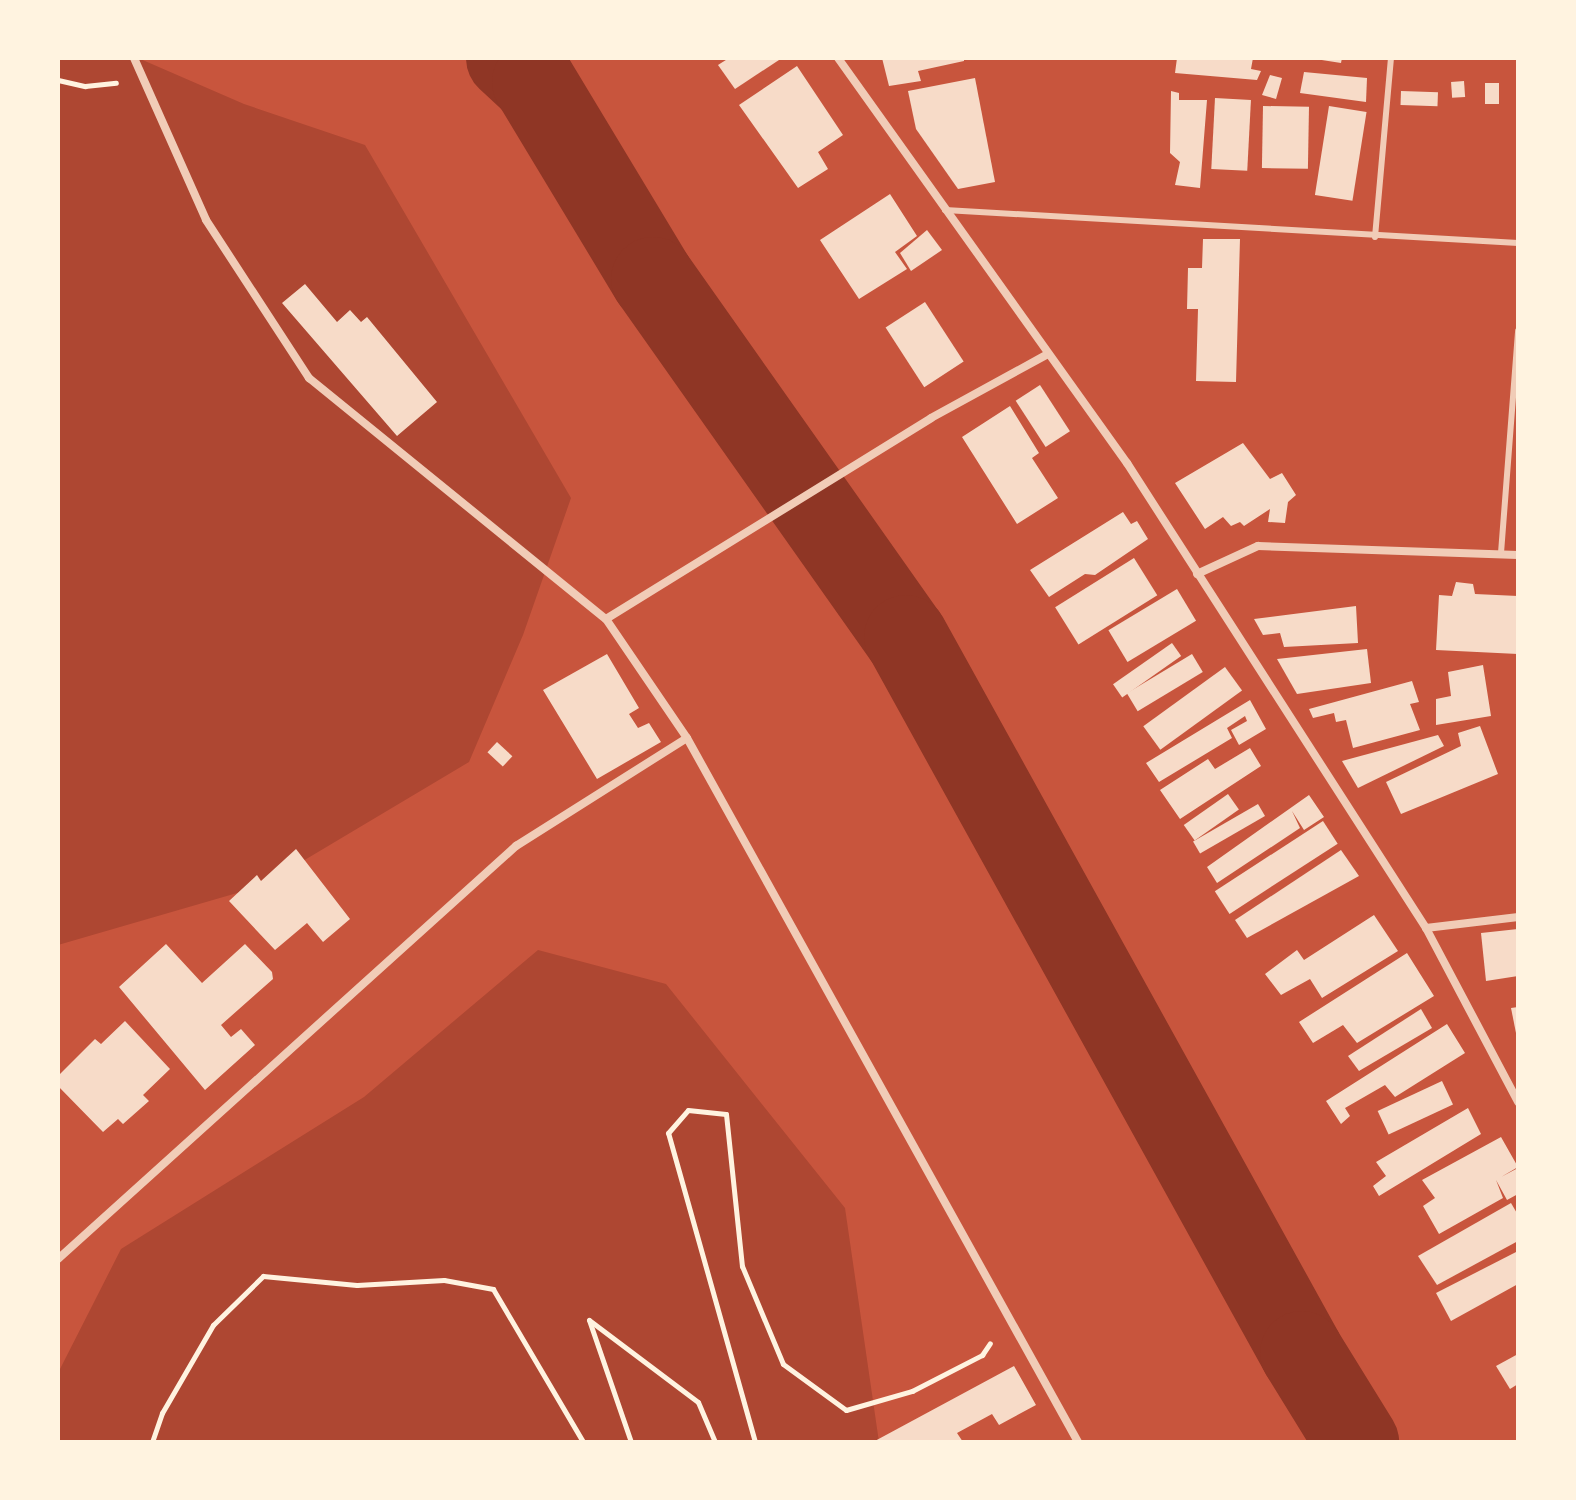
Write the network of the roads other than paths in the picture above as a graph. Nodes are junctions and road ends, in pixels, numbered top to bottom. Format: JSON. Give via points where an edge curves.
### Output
{"nodes":[{"id":1,"x":134,"y":58,"type":"edge"},
{"id":2,"x":838,"y":58,"type":"edge"},
{"id":3,"x":1391,"y":58,"type":"edge"},
{"id":4,"x":945,"y":210,"type":"junction"},
{"id":5,"x":1375,"y":237,"type":"junction"},
{"id":6,"x":1518,"y":243,"type":"edge"},
{"id":7,"x":1518,"y":331,"type":"edge"},
{"id":8,"x":1048,"y":354,"type":"junction"},
{"id":9,"x":1501,"y":553,"type":"junction"},
{"id":10,"x":1518,"y":555,"type":"edge"},
{"id":11,"x":1197,"y":574,"type":"junction"},
{"id":12,"x":606,"y":619,"type":"junction"},
{"id":13,"x":687,"y":738,"type":"junction"},
{"id":14,"x":1518,"y":917,"type":"edge"},
{"id":15,"x":1426,"y":928,"type":"junction"},
{"id":16,"x":1518,"y":1102,"type":"edge"},
{"id":17,"x":58,"y":1259,"type":"edge"},
{"id":18,"x":1078,"y":1442,"type":"edge"}],
"edges":[{"from":1,"to":12,"type":"street","via":[[206,220],[309,378]]},
{"from":2,"to":4,"type":"street"},
{"from":3,"to":5,"type":"lane"},
{"from":4,"to":5,"type":"lane"},
{"from":4,"to":8,"type":"street"},
{"from":5,"to":6,"type":"lane"},
{"from":7,"to":9,"type":"lane"},
{"from":8,"to":11,"type":"street","via":[[1127,463]]},
{"from":8,"to":12,"type":"street","via":[[931,418]]},
{"from":9,"to":10,"type":"street"},
{"from":9,"to":11,"type":"street","via":[[1258,546]]},
{"from":11,"to":15,"type":"street"},
{"from":12,"to":13,"type":"street"},
{"from":13,"to":17,"type":"street","via":[[516,846]]},
{"from":13,"to":18,"type":"street"},
{"from":14,"to":15,"type":"street"},
{"from":15,"to":16,"type":"street"}]}
